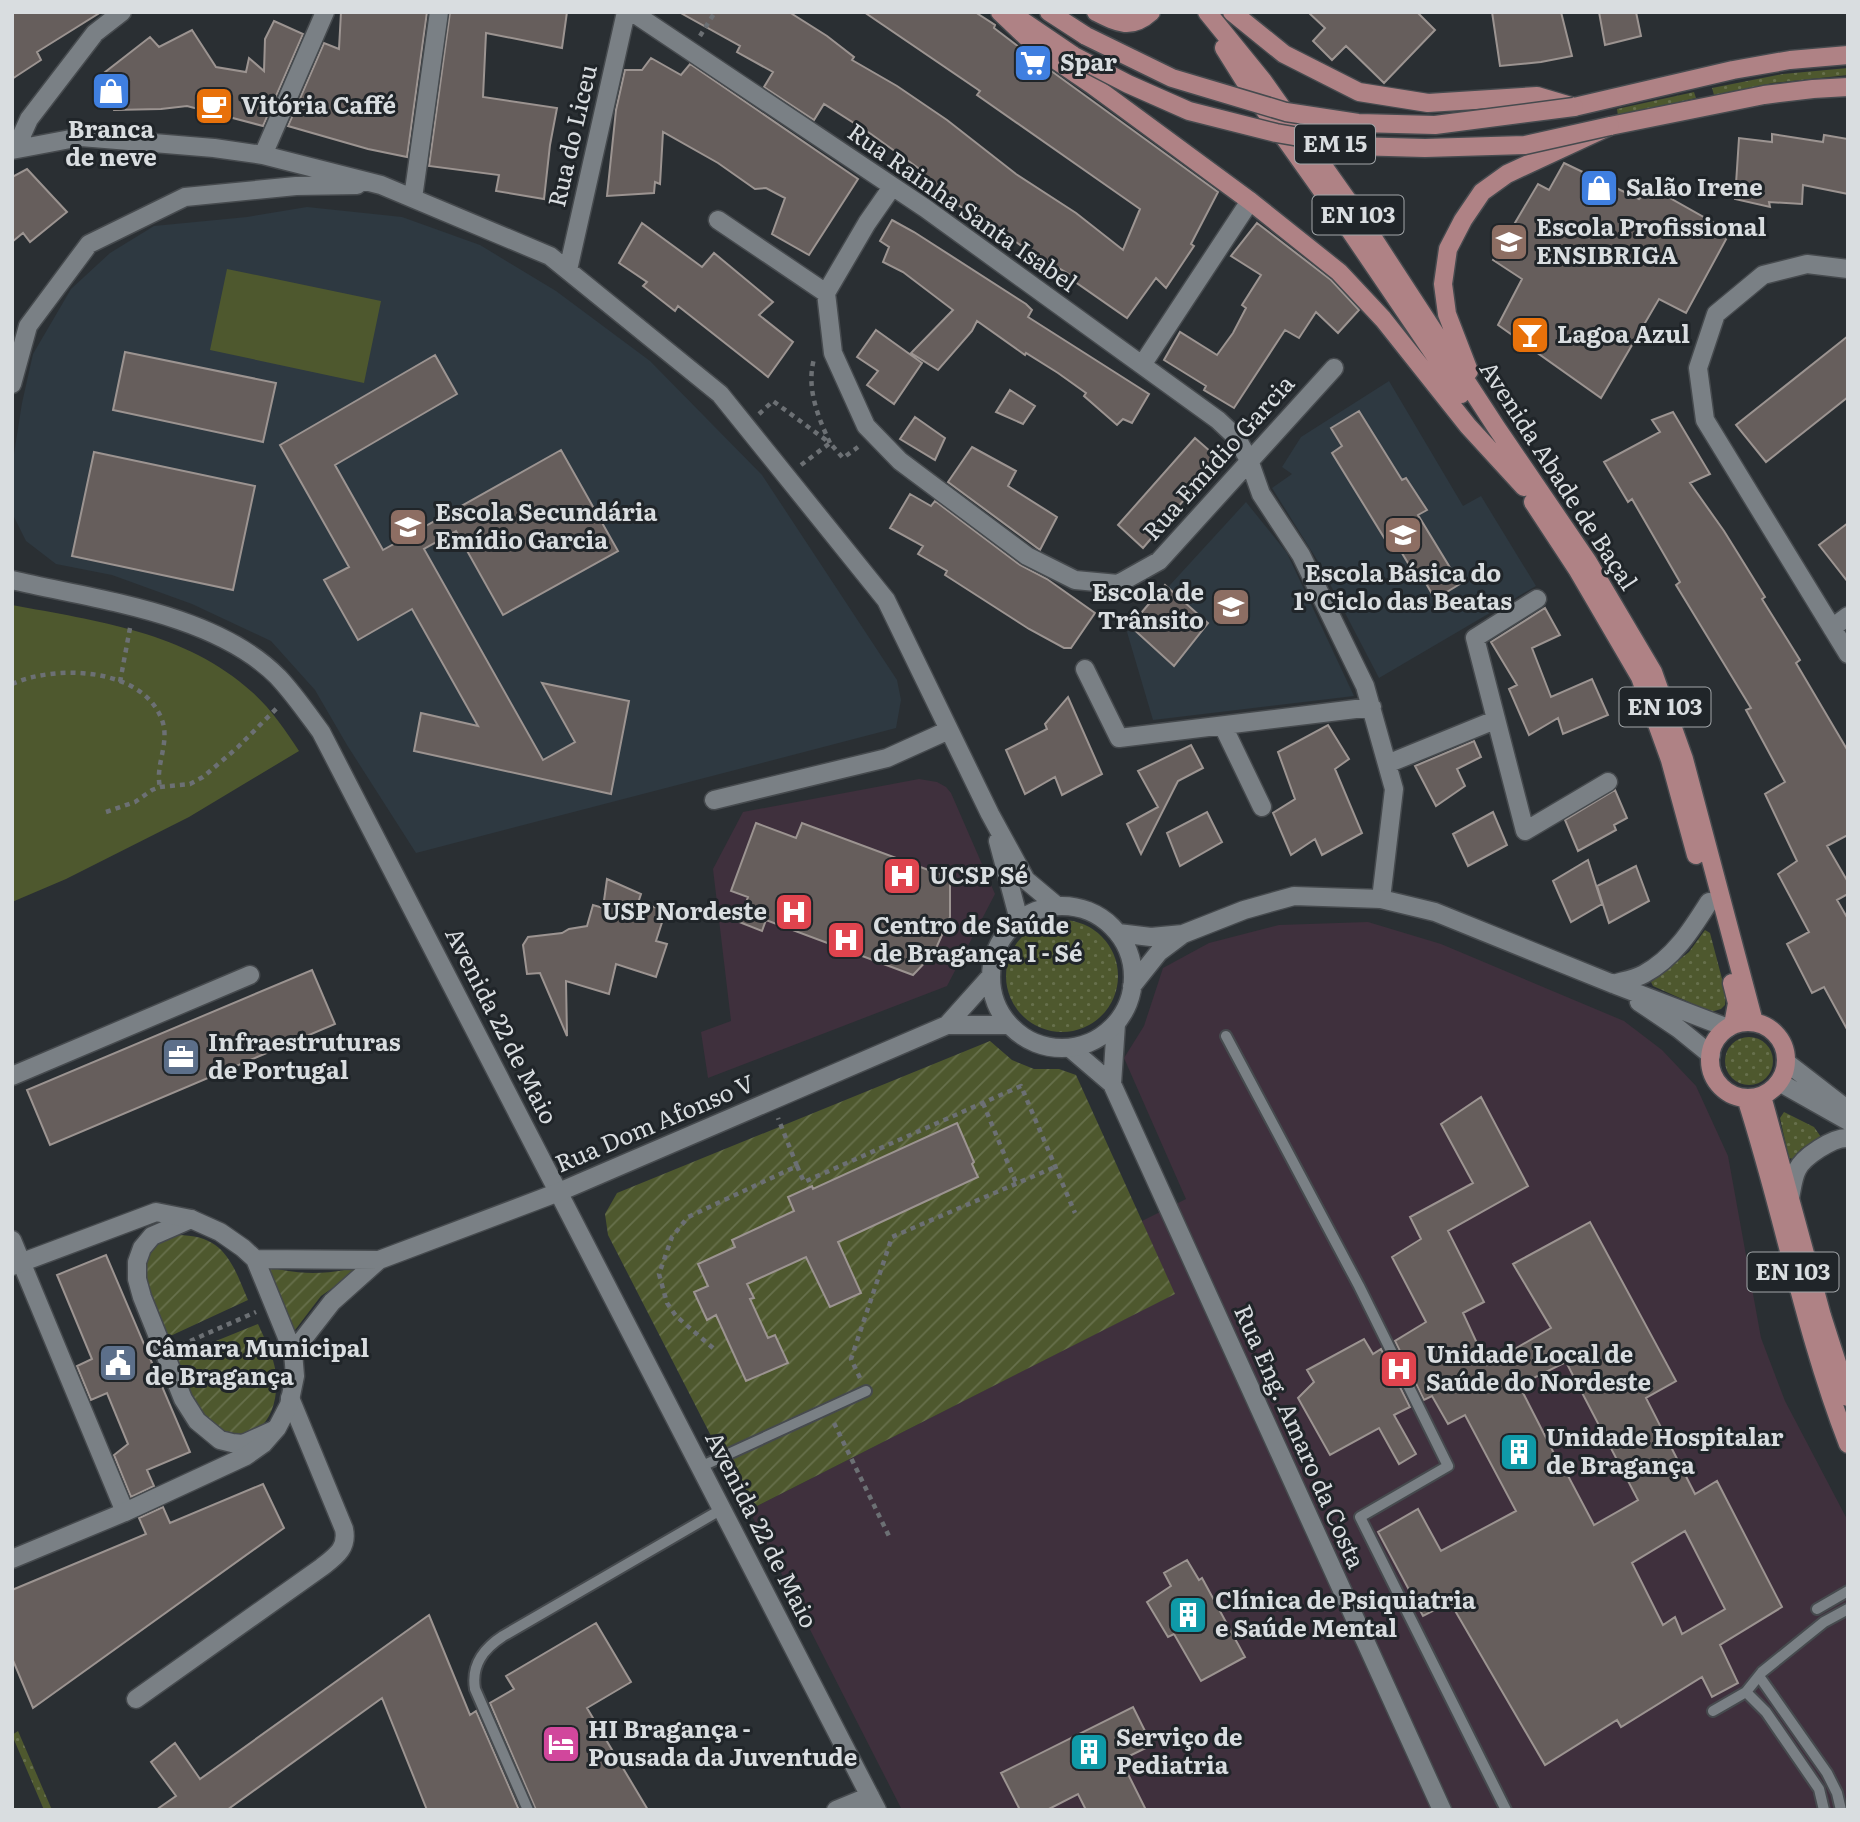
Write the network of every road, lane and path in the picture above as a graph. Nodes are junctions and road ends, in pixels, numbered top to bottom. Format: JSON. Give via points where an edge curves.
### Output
{"nodes":[{"id":1,"x":121,"y":12,"type":"edge"},
{"id":2,"x":325,"y":12,"type":"edge"},
{"id":3,"x":439,"y":12,"type":"edge"},
{"id":4,"x":626,"y":12,"type":"edge"},
{"id":5,"x":632,"y":12,"type":"edge"},
{"id":6,"x":1000,"y":12,"type":"edge"},
{"id":7,"x":1009,"y":12,"type":"edge"},
{"id":8,"x":1049,"y":12,"type":"edge"},
{"id":9,"x":1096,"y":12,"type":"edge"},
{"id":10,"x":1151,"y":12,"type":"edge"},
{"id":11,"x":1202,"y":12,"type":"edge"},
{"id":12,"x":1208,"y":12,"type":"edge"},
{"id":13,"x":1233,"y":12,"type":"edge"},
{"id":14,"x":1848,"y":55,"type":"edge"},
{"id":15,"x":1848,"y":87,"type":"edge"},
{"id":16,"x":1574,"y":107,"type":"junction"},
{"id":17,"x":1610,"y":126,"type":"junction"},
{"id":18,"x":14,"y":149,"type":"edge"},
{"id":19,"x":263,"y":155,"type":"junction"},
{"id":20,"x":381,"y":185,"type":"junction"},
{"id":21,"x":892,"y":187,"type":"junction"},
{"id":22,"x":413,"y":198,"type":"junction"},
{"id":23,"x":1250,"y":201,"type":"junction"},
{"id":24,"x":718,"y":220,"type":"dead end"},
{"id":25,"x":1848,"y":269,"type":"edge"},
{"id":26,"x":568,"y":270,"type":"junction"},
{"id":27,"x":826,"y":293,"type":"junction"},
{"id":28,"x":833,"y":353,"type":"junction"},
{"id":29,"x":1142,"y":365,"type":"junction"},
{"id":30,"x":1334,"y":368,"type":"dead end"},
{"id":31,"x":12,"y":384,"type":"edge"},
{"id":32,"x":746,"y":427,"type":"junction"},
{"id":33,"x":1496,"y":427,"type":"junction"},
{"id":34,"x":830,"y":443,"type":"junction"},
{"id":35,"x":862,"y":444,"type":"dead end"},
{"id":36,"x":814,"y":455,"type":"dead end"},
{"id":37,"x":1249,"y":460,"type":"junction"},
{"id":38,"x":1524,"y":487,"type":"junction"},
{"id":39,"x":12,"y":580,"type":"edge"},
{"id":40,"x":1537,"y":599,"type":"dead end"},
{"id":41,"x":1848,"y":616,"type":"edge"},
{"id":42,"x":123,"y":623,"type":"dead end"},
{"id":43,"x":1832,"y":628,"type":"junction"},
{"id":44,"x":1848,"y":654,"type":"edge"},
{"id":45,"x":1085,"y":669,"type":"dead end"},
{"id":46,"x":120,"y":682,"type":"junction"},
{"id":47,"x":12,"y":684,"type":"edge"},
{"id":48,"x":270,"y":702,"type":"dead end"},
{"id":49,"x":1371,"y":707,"type":"junction"},
{"id":50,"x":1495,"y":720,"type":"junction"},
{"id":51,"x":1223,"y":726,"type":"junction"},
{"id":52,"x":949,"y":730,"type":"junction"},
{"id":53,"x":1387,"y":764,"type":"junction"},
{"id":54,"x":1608,"y":782,"type":"dead end"},
{"id":55,"x":160,"y":787,"type":"junction"},
{"id":56,"x":714,"y":800,"type":"dead end"},
{"id":57,"x":1262,"y":807,"type":"dead end"},
{"id":58,"x":106,"y":812,"type":"dead end"},
{"id":59,"x":990,"y":814,"type":"junction"},
{"id":60,"x":1381,"y":899,"type":"junction"},
{"id":61,"x":1710,"y":901,"type":"junction"},
{"id":62,"x":1057,"y":906,"type":"junction"},
{"id":63,"x":1019,"y":920,"type":"junction"},
{"id":64,"x":1118,"y":933,"type":"junction"},
{"id":65,"x":1183,"y":934,"type":"junction"},
{"id":66,"x":250,"y":975,"type":"dead end"},
{"id":67,"x":990,"y":977,"type":"junction"},
{"id":68,"x":1613,"y":984,"type":"junction"},
{"id":69,"x":1132,"y":986,"type":"junction"},
{"id":70,"x":1754,"y":1022,"type":"junction"},
{"id":71,"x":1116,"y":1024,"type":"junction"},
{"id":72,"x":947,"y":1025,"type":"junction"},
{"id":73,"x":1009,"y":1025,"type":"junction"},
{"id":74,"x":1730,"y":1026,"type":"junction"},
{"id":75,"x":1226,"y":1036,"type":"dead end"},
{"id":76,"x":1070,"y":1048,"type":"junction"},
{"id":77,"x":1711,"y":1055,"type":"junction"},
{"id":78,"x":1786,"y":1062,"type":"junction"},
{"id":79,"x":12,"y":1076,"type":"edge"},
{"id":80,"x":1779,"y":1082,"type":"junction"},
{"id":81,"x":1112,"y":1084,"type":"junction"},
{"id":82,"x":1754,"y":1097,"type":"junction"},
{"id":83,"x":771,"y":1101,"type":"junction"},
{"id":84,"x":983,"y":1103,"type":"junction"},
{"id":85,"x":1848,"y":1110,"type":"edge"},
{"id":86,"x":1848,"y":1121,"type":"edge"},
{"id":87,"x":1848,"y":1138,"type":"edge"},
{"id":88,"x":797,"y":1166,"type":"junction"},
{"id":89,"x":1056,"y":1167,"type":"junction"},
{"id":90,"x":1016,"y":1183,"type":"junction"},
{"id":91,"x":559,"y":1192,"type":"junction"},
{"id":92,"x":1790,"y":1198,"type":"junction"},
{"id":93,"x":1075,"y":1213,"type":"dead end"},
{"id":94,"x":191,"y":1219,"type":"junction"},
{"id":95,"x":12,"y":1240,"type":"edge"},
{"id":96,"x":255,"y":1259,"type":"junction"},
{"id":97,"x":379,"y":1260,"type":"junction"},
{"id":98,"x":17,"y":1264,"type":"edge"},
{"id":99,"x":273,"y":1304,"type":"junction"},
{"id":100,"x":713,"y":1348,"type":"dead end"},
{"id":101,"x":164,"y":1352,"type":"junction"},
{"id":102,"x":293,"y":1352,"type":"junction"},
{"id":103,"x":866,"y":1391,"type":"joint"},
{"id":104,"x":1848,"y":1396,"type":"edge"},
{"id":105,"x":290,"y":1398,"type":"junction"},
{"id":106,"x":828,"y":1409,"type":"junction"},
{"id":107,"x":278,"y":1428,"type":"junction"},
{"id":108,"x":1848,"y":1444,"type":"edge"},
{"id":109,"x":700,"y":1467,"type":"junction"},
{"id":110,"x":722,"y":1509,"type":"junction"},
{"id":111,"x":125,"y":1512,"type":"junction"},
{"id":112,"x":889,"y":1536,"type":"dead end"},
{"id":113,"x":12,"y":1559,"type":"edge"},
{"id":114,"x":1848,"y":1591,"type":"edge"},
{"id":115,"x":1818,"y":1609,"type":"dead end"},
{"id":116,"x":1848,"y":1609,"type":"edge"},
{"id":117,"x":1759,"y":1676,"type":"junction"},
{"id":118,"x":1746,"y":1692,"type":"junction"},
{"id":119,"x":136,"y":1699,"type":"dead end"},
{"id":120,"x":1713,"y":1711,"type":"dead end"},
{"id":121,"x":874,"y":1803,"type":"edge"},
{"id":122,"x":528,"y":1810,"type":"edge"},
{"id":123,"x":836,"y":1810,"type":"edge"},
{"id":124,"x":1442,"y":1810,"type":"edge"},
{"id":125,"x":1506,"y":1810,"type":"edge"},
{"id":126,"x":1824,"y":1810,"type":"edge"},
{"id":127,"x":1841,"y":1810,"type":"edge"}],
"edges":[{"from":1,"to":18,"type":"street","via":[[95,33],[29,119]]},
{"from":2,"to":19,"type":"street"},
{"from":3,"to":22,"type":"street"},
{"from":4,"to":26,"type":"street","name":"Rua do Liceu"},
{"from":5,"to":21,"type":"street","name":"Rua Rainha Santa Isabel"},
{"from":6,"to":23,"type":"main road","via":[[1038,48]]},
{"from":7,"to":17,"type":"main road","number":"EM 15","bridge":true,"via":[[1074,56],[1128,85],[1189,111],[1276,134],[1352,146],[1425,148],[1525,145]]},
{"from":8,"to":16,"type":"main road","number":"EM 15","bridge":true,"via":[[1086,36],[1172,78],[1286,112],[1358,123],[1435,125]]},
{"from":9,"to":10,"type":"main road","via":[[1119,24],[1140,22]]},
{"from":11,"to":38,"type":"main road","name":"Avenida Abade de Baçal","number":"EN 103","via":[[1249,89]]},
{"from":12,"to":33,"type":"main road","name":"Avenida Abade de Baçal","number":"EN 103","via":[[1360,218]]},
{"from":13,"to":16,"type":"main road","via":[[1284,54],[1359,92],[1428,103],[1537,96]]},
{"from":14,"to":16,"type":"main road","number":"EM 15","via":[[1733,70]]},
{"from":15,"to":17,"type":"main road","number":"EM 15","via":[[1764,95]]},
{"from":17,"to":33,"type":"main road","via":[[1507,174],[1482,192],[1448,249],[1443,284],[1447,314]]},
{"from":18,"to":19,"type":"street","via":[[81,137]]},
{"from":19,"to":20,"type":"street"},
{"from":20,"to":22,"type":"street"},
{"from":20,"to":31,"type":"street","via":[[296,186],[186,197],[89,244],[28,326]]},
{"from":21,"to":27,"type":"street"},
{"from":21,"to":29,"type":"street","name":"Rua Rainha Santa Isabel"},
{"from":22,"to":26,"type":"street","via":[[550,256]]},
{"from":23,"to":29,"type":"street"},
{"from":23,"to":38,"type":"main road","via":[[1339,272]]},
{"from":24,"to":27,"type":"street"},
{"from":25,"to":43,"type":"street","via":[[1807,264],[1763,275],[1716,314],[1698,368],[1705,420]]},
{"from":26,"to":32,"type":"street","via":[[720,394]]},
{"from":27,"to":28,"type":"street","name":"Rua Emídio Garcia"},
{"from":28,"to":34,"type":"path","via":[[814,357],[811,371],[819,417]]},
{"from":28,"to":37,"type":"street","name":"Rua Emídio Garcia","via":[[866,426],[900,461],[1027,556],[1075,580],[1118,584],[1159,561]]},
{"from":29,"to":37,"type":"street","name":"Rua Rainha Santa Isabel","via":[[1218,420],[1236,437]]},
{"from":30,"to":37,"type":"street","name":"Rua Emídio Garcia"},
{"from":32,"to":34,"type":"path","via":[[773,401]]},
{"from":32,"to":52,"type":"street","via":[[886,600]]},
{"from":33,"to":70,"type":"main road","name":"Avenida Abade de Baçal","number":"EN 103","via":[[1588,562],[1653,672],[1684,758]]},
{"from":34,"to":35,"type":"path","via":[[843,458]]},
{"from":34,"to":36,"type":"path"},
{"from":37,"to":49,"type":"street","name":"Rua Rainha Santa Isabel","via":[[1261,494],[1301,555]]},
{"from":38,"to":61,"type":"main road","name":"Avenida Abade de Baçal","number":"EN 103","via":[[1640,677],[1670,760]]},
{"from":39,"to":91,"type":"street","name":"Avenida 22 de Maio","via":[[190,624],[251,656],[277,676],[321,732]]},
{"from":40,"to":50,"type":"street","via":[[1475,638]]},
{"from":41,"to":43,"type":"street"},
{"from":42,"to":46,"type":"path","via":[[133,625]]},
{"from":43,"to":44,"type":"street"},
{"from":45,"to":51,"type":"street","via":[[1119,738]]},
{"from":46,"to":47,"type":"path","via":[[65,672],[40,674]]},
{"from":46,"to":55,"type":"path","via":[[142,694],[160,718],[164,737]]},
{"from":48,"to":55,"type":"path","via":[[278,708],[203,777],[190,784]]},
{"from":49,"to":51,"type":"street"},
{"from":49,"to":53,"type":"street","name":"Rua Rainha Santa Isabel"},
{"from":50,"to":53,"type":"street"},
{"from":50,"to":54,"type":"street","via":[[1525,831]]},
{"from":51,"to":57,"type":"street"},
{"from":52,"to":56,"type":"street","via":[[887,758]]},
{"from":52,"to":59,"type":"street"},
{"from":53,"to":60,"type":"street","name":"Rua Rainha Santa Isabel","via":[[1394,789]]},
{"from":55,"to":58,"type":"path"},
{"from":59,"to":62,"type":"street","via":[[1026,880]]},
{"from":59,"to":63,"type":"street"},
{"from":60,"to":65,"type":"street","via":[[1294,896]]},
{"from":60,"to":68,"type":"street","via":[[1434,912]]},
{"from":61,"to":68,"type":"street","via":[[1667,958],[1644,974]]},
{"from":61,"to":74,"type":"main road","name":"Avenida Abade de Baçal","number":"EN 103","via":[[1737,1003]]},
{"from":62,"to":63,"type":"street"},
{"from":62,"to":64,"type":"street","via":[[1091,912]]},
{"from":63,"to":67,"type":"street","via":[[1003,936]]},
{"from":64,"to":65,"type":"street"},
{"from":64,"to":69,"type":"street","via":[[1130,958]]},
{"from":65,"to":69,"type":"street","via":[[1159,952]]},
{"from":66,"to":79,"type":"street"},
{"from":67,"to":72,"type":"street","name":"Rua Dom Afonso V"},
{"from":67,"to":73,"type":"street","via":[[996,1002]]},
{"from":68,"to":74,"type":"street"},
{"from":68,"to":77,"type":"street"},
{"from":69,"to":71,"type":"street"},
{"from":70,"to":74,"type":"main road"},
{"from":70,"to":78,"type":"main road","via":[[1774,1032],[1786,1051]]},
{"from":71,"to":76,"type":"street","via":[[1095,1040]]},
{"from":71,"to":81,"type":"street","name":"Rua Eng. Amaro da Costa"},
{"from":72,"to":73,"type":"street","name":"Rua Dom Afonso V"},
{"from":72,"to":83,"type":"street","name":"Rua Dom Afonso V"},
{"from":73,"to":76,"type":"street","via":[[1037,1044]]},
{"from":74,"to":77,"type":"main road","name":"Avenida Abade de Baçal","number":"EN 103","via":[[1716,1040]]},
{"from":75,"to":125,"type":"lane","via":[[1448,1466],[1360,1517]]},
{"from":76,"to":81,"type":"street","name":"Rua Eng. Amaro da Costa"},
{"from":77,"to":82,"type":"main road","via":[[1711,1067],[1723,1089]]},
{"from":78,"to":80,"type":"main road"},
{"from":78,"to":85,"type":"street"},
{"from":80,"to":82,"type":"main road"},
{"from":80,"to":86,"type":"street"},
{"from":81,"to":124,"type":"street","name":"Rua Eng. Amaro da Costa"},
{"from":82,"to":92,"type":"main road","number":"EN 103"},
{"from":82,"to":108,"type":"main road","number":"EN 103","via":[[1758,1135],[1795,1281]]},
{"from":83,"to":88,"type":"path"},
{"from":83,"to":91,"type":"street","name":"Rua Dom Afonso V"},
{"from":84,"to":88,"type":"path","via":[[804,1182]]},
{"from":84,"to":89,"type":"path","via":[[1021,1087]]},
{"from":84,"to":90,"type":"path"},
{"from":87,"to":92,"type":"street","via":[[1828,1143],[1797,1168]]},
{"from":88,"to":100,"type":"path","via":[[688,1217],[672,1237],[659,1274],[667,1303]]},
{"from":89,"to":90,"type":"path"},
{"from":89,"to":93,"type":"path"},
{"from":90,"to":103,"type":"path","via":[[892,1237],[851,1359]]},
{"from":91,"to":97,"type":"street","name":"Rua Dom Afonso V"},
{"from":91,"to":109,"type":"street","name":"Avenida 22 de Maio"},
{"from":92,"to":104,"type":"main road","number":"EN 103"},
{"from":94,"to":96,"type":"street","via":[[220,1232]]},
{"from":94,"to":98,"type":"street","via":[[156,1212]]},
{"from":94,"to":101,"type":"street","via":[[152,1236],[137,1262],[142,1297]]},
{"from":95,"to":98,"type":"street"},
{"from":96,"to":97,"type":"street","name":"Rua Dom Afonso V"},
{"from":96,"to":99,"type":"street"},
{"from":97,"to":102,"type":"street","name":"Rua Dom Afonso V","via":[[331,1301]]},
{"from":98,"to":111,"type":"street"},
{"from":99,"to":101,"type":"path"},
{"from":99,"to":102,"type":"street"},
{"from":101,"to":107,"type":"street","via":[[183,1399],[197,1421],[220,1440],[243,1444]]},
{"from":102,"to":105,"type":"street","via":[[295,1376]]},
{"from":103,"to":106,"type":"lane"},
{"from":105,"to":107,"type":"street"},
{"from":105,"to":119,"type":"street","via":[[344,1529],[344,1546],[322,1567]]},
{"from":106,"to":109,"type":"lane"},
{"from":106,"to":112,"type":"path"},
{"from":107,"to":111,"type":"street","via":[[246,1456]]},
{"from":109,"to":110,"type":"street","name":"Avenida 22 de Maio"},
{"from":110,"to":121,"type":"street","name":"Avenida 22 de Maio"},
{"from":110,"to":122,"type":"lane","via":[[503,1636],[481,1655],[474,1670],[475,1689]]},
{"from":111,"to":113,"type":"street"},
{"from":114,"to":115,"type":"lane"},
{"from":116,"to":117,"type":"lane","via":[[1824,1622]]},
{"from":117,"to":118,"type":"lane"},
{"from":117,"to":127,"type":"lane","via":[[1827,1773]]},
{"from":118,"to":120,"type":"lane"},
{"from":118,"to":126,"type":"lane","via":[[1766,1712],[1819,1789]]},
{"from":121,"to":123,"type":"street"}]}
